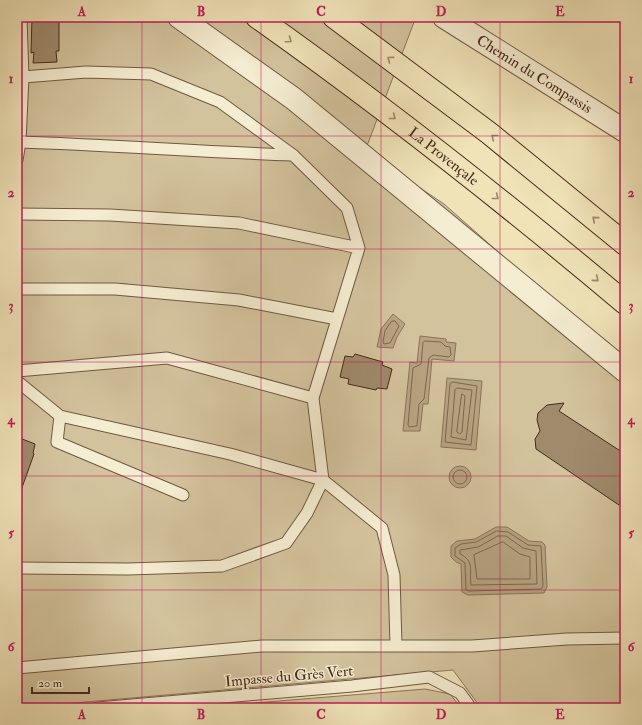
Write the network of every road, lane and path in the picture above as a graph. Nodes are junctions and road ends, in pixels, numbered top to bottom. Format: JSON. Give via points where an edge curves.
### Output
{"nodes":[{"id":1,"x":21,"y":17,"type":"edge"},
{"id":2,"x":179,"y":17,"type":"edge"},
{"id":3,"x":257,"y":17,"type":"edge"},
{"id":4,"x":334,"y":17,"type":"edge"},
{"id":5,"x":444,"y":17,"type":"edge"},
{"id":6,"x":20,"y":77,"type":"edge"},
{"id":7,"x":625,"y":131,"type":"edge"},
{"id":8,"x":18,"y":142,"type":"edge"},
{"id":9,"x":293,"y":155,"type":"junction"},
{"id":10,"x":17,"y":160,"type":"edge"},
{"id":11,"x":17,"y":214,"type":"edge"},
{"id":12,"x":625,"y":244,"type":"edge"},
{"id":13,"x":359,"y":248,"type":"junction"},
{"id":14,"x":17,"y":289,"type":"edge"},
{"id":15,"x":625,"y":304,"type":"edge"},
{"id":16,"x":337,"y":319,"type":"junction"},
{"id":17,"x":625,"y":371,"type":"edge"},
{"id":18,"x":17,"y":372,"type":"edge"},
{"id":19,"x":17,"y":382,"type":"edge"},
{"id":20,"x":312,"y":398,"type":"junction"},
{"id":21,"x":60,"y":416,"type":"junction"},
{"id":22,"x":323,"y":480,"type":"junction"},
{"id":23,"x":183,"y":495,"type":"dead end"},
{"id":24,"x":17,"y":568,"type":"edge"},
{"id":25,"x":625,"y":638,"type":"edge"},
{"id":26,"x":396,"y":646,"type":"junction"},
{"id":27,"x":17,"y":668,"type":"edge"},
{"id":28,"x":97,"y":708,"type":"edge"},
{"id":29,"x":472,"y":708,"type":"edge"}],
"edges":[{"from":1,"to":6,"type":"lane"},
{"from":2,"to":17,"type":"street","via":[[294,99]]},
{"from":3,"to":15,"type":"highway","name":"La Provençale","one_way":true,"via":[[378,105],[531,224]]},
{"from":12,"to":4,"type":"highway","one_way":true,"via":[[489,133]]},
{"from":5,"to":7,"type":"street","name":"Chemin du Compassis"},
{"from":6,"to":8,"type":"lane"},
{"from":6,"to":9,"type":"lane","via":[[86,72],[151,74],[220,102]]},
{"from":8,"to":9,"type":"lane"},
{"from":8,"to":10,"type":"lane"},
{"from":9,"to":13,"type":"lane","via":[[347,208]]},
{"from":11,"to":13,"type":"lane","via":[[110,215],[239,223]]},
{"from":13,"to":16,"type":"lane"},
{"from":14,"to":16,"type":"lane","via":[[115,289],[240,300]]},
{"from":16,"to":20,"type":"lane"},
{"from":18,"to":20,"type":"lane","via":[[168,358]]},
{"from":19,"to":21,"type":"lane"},
{"from":20,"to":22,"type":"lane"},
{"from":21,"to":22,"type":"lane","via":[[230,454]]},
{"from":21,"to":23,"type":"lane","via":[[57,442]]},
{"from":22,"to":24,"type":"lane","via":[[307,513],[286,543],[222,566],[128,569]]},
{"from":22,"to":26,"type":"lane","via":[[382,528],[394,575]]},
{"from":25,"to":26,"type":"lane","via":[[567,639],[472,646]]},
{"from":26,"to":27,"type":"lane","via":[[262,646]]},
{"from":28,"to":29,"type":"lane","name":"Impasse du Grès Vert","via":[[429,677],[460,693]]}]}
